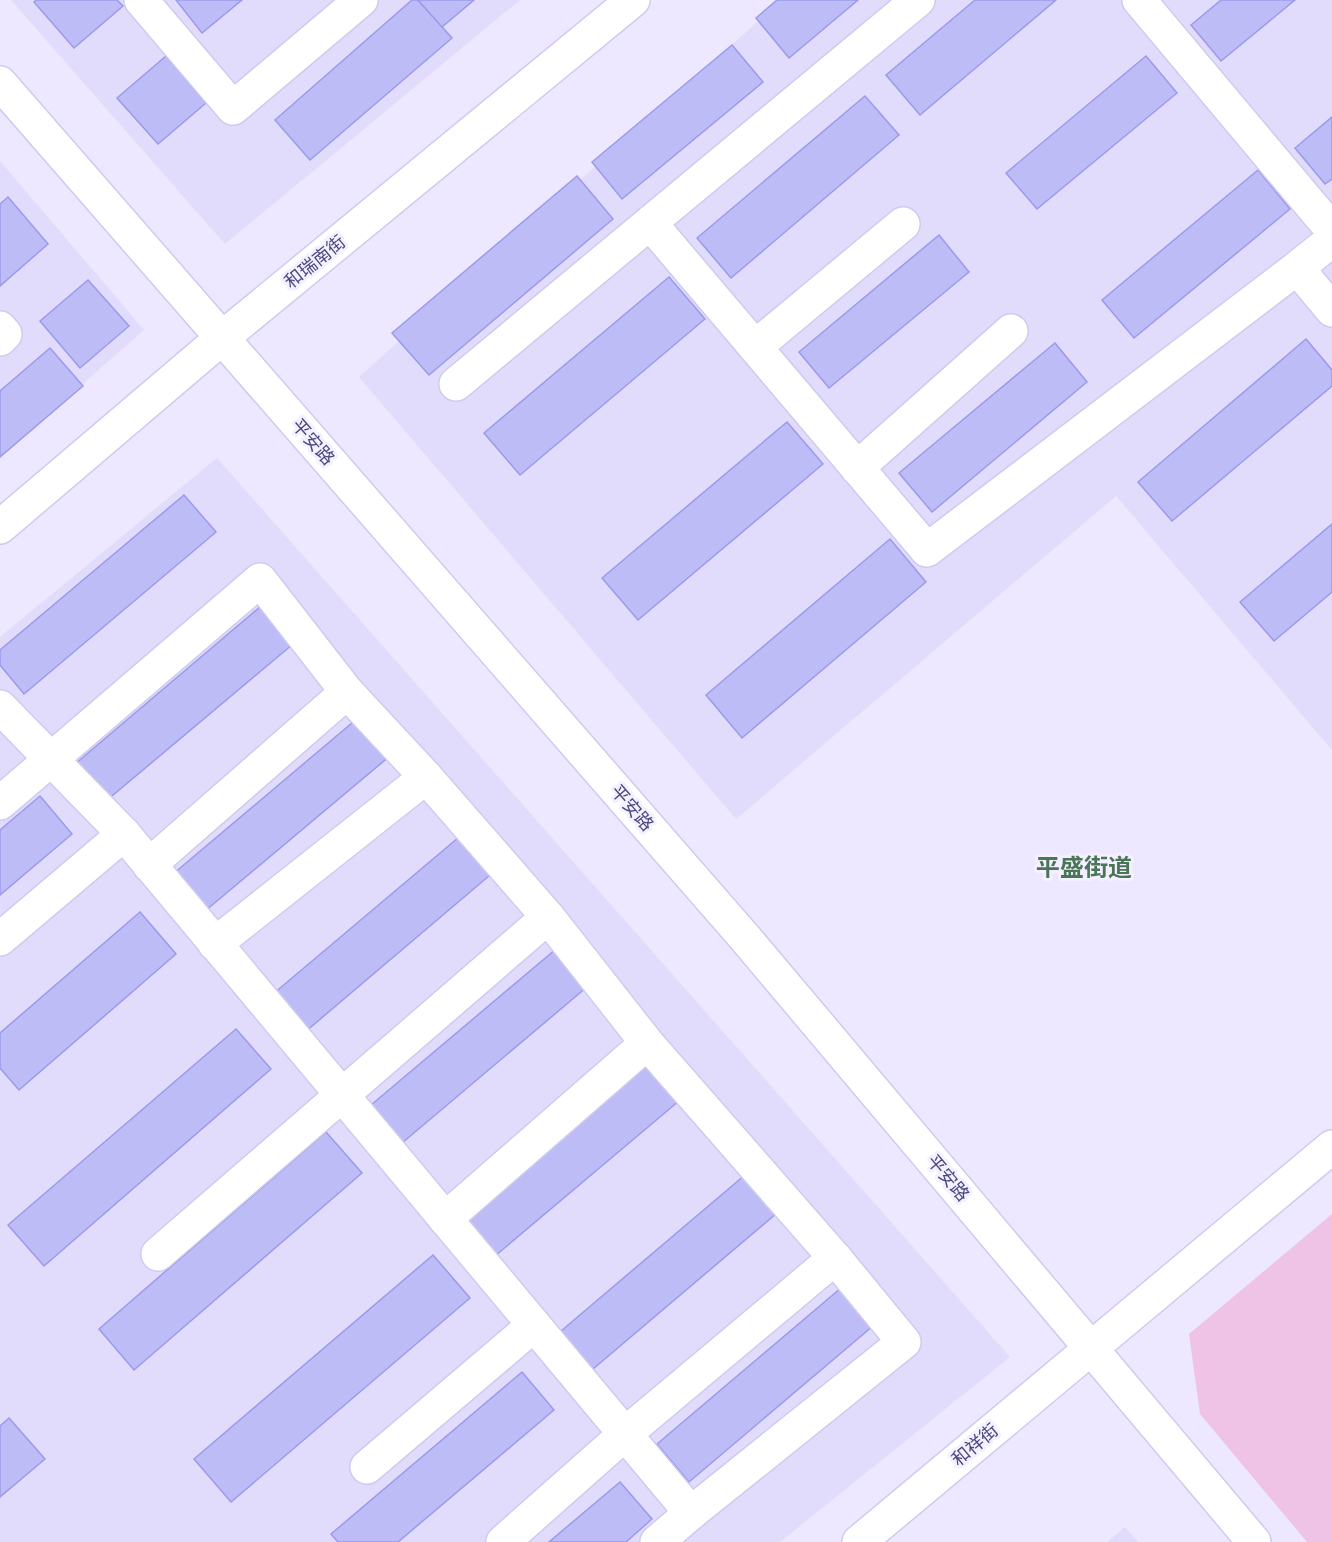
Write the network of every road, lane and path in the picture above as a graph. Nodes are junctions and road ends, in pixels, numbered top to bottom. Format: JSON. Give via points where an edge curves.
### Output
{"nodes":[{"id":1,"x":141,"y":0,"type":"edge"},
{"id":2,"x":361,"y":0,"type":"edge"},
{"id":3,"x":633,"y":0,"type":"edge"},
{"id":4,"x":918,"y":0,"type":"edge"},
{"id":5,"x":1139,"y":0,"type":"edge"},
{"id":6,"x":0,"y":83,"type":"edge"},
{"id":7,"x":650,"y":223,"type":"junction"},
{"id":8,"x":903,"y":224,"type":"dead end"},
{"id":9,"x":1332,"y":230,"type":"edge"},
{"id":10,"x":1332,"y":240,"type":"edge"},
{"id":11,"x":1297,"y":268,"type":"junction"},
{"id":12,"x":1332,"y":310,"type":"edge"},
{"id":13,"x":0,"y":328,"type":"edge"},
{"id":14,"x":1011,"y":331,"type":"dead end"},
{"id":15,"x":222,"y":338,"type":"junction"},
{"id":16,"x":0,"y":339,"type":"edge"},
{"id":17,"x":755,"y":346,"type":"junction"},
{"id":18,"x":456,"y":384,"type":"dead end"},
{"id":19,"x":857,"y":468,"type":"junction"},
{"id":20,"x":0,"y":527,"type":"edge"},
{"id":21,"x":347,"y":692,"type":"junction"},
{"id":22,"x":0,"y":707,"type":"edge"},
{"id":23,"x":51,"y":760,"type":"junction"},
{"id":24,"x":426,"y":777,"type":"junction"},
{"id":25,"x":0,"y":803,"type":"edge"},
{"id":26,"x":124,"y":834,"type":"junction"},
{"id":27,"x":149,"y":865,"type":"junction"},
{"id":28,"x":548,"y":917,"type":"junction"},
{"id":29,"x":0,"y":939,"type":"edge"},
{"id":30,"x":215,"y":944,"type":"junction"},
{"id":31,"x":647,"y":1043,"type":"junction"},
{"id":32,"x":341,"y":1095,"type":"junction"},
{"id":33,"x":1332,"y":1147,"type":"edge"},
{"id":34,"x":445,"y":1219,"type":"junction"},
{"id":35,"x":158,"y":1254,"type":"dead end"},
{"id":36,"x":835,"y":1258,"type":"junction"},
{"id":37,"x":534,"y":1325,"type":"junction"},
{"id":38,"x":1091,"y":1348,"type":"junction"},
{"id":39,"x":625,"y":1434,"type":"junction"},
{"id":40,"x":367,"y":1467,"type":"dead end"},
{"id":41,"x":691,"y":1513,"type":"junction"},
{"id":42,"x":503,"y":1542,"type":"edge"},
{"id":43,"x":657,"y":1542,"type":"edge"},
{"id":44,"x":859,"y":1542,"type":"edge"},
{"id":45,"x":1254,"y":1542,"type":"edge"}],
"edges":[{"from":1,"to":2,"type":"street","via":[[233,108]]},
{"from":3,"to":15,"type":"street","name":"和瑞南街"},
{"from":4,"to":7,"type":"street"},
{"from":5,"to":9,"type":"street"},
{"from":6,"to":15,"type":"street","name":"平安路"},
{"from":7,"to":17,"type":"street"},
{"from":7,"to":18,"type":"street"},
{"from":8,"to":17,"type":"street"},
{"from":10,"to":11,"type":"street"},
{"from":11,"to":12,"type":"street"},
{"from":11,"to":19,"type":"street","via":[[927,550]]},
{"from":13,"to":16,"type":"street","via":[[5,334]]},
{"from":14,"to":19,"type":"street"},
{"from":15,"to":20,"type":"street","name":"和瑞南街"},
{"from":15,"to":38,"type":"street","name":"平安路","via":[[746,939]]},
{"from":17,"to":19,"type":"street"},
{"from":21,"to":23,"type":"street","via":[[260,580]]},
{"from":21,"to":24,"type":"street"},
{"from":21,"to":27,"type":"street"},
{"from":22,"to":23,"type":"street"},
{"from":23,"to":25,"type":"street"},
{"from":23,"to":26,"type":"street"},
{"from":24,"to":28,"type":"street"},
{"from":24,"to":30,"type":"street"},
{"from":26,"to":27,"type":"street"},
{"from":26,"to":29,"type":"street"},
{"from":27,"to":30,"type":"street"},
{"from":28,"to":31,"type":"street"},
{"from":28,"to":32,"type":"street"},
{"from":30,"to":32,"type":"street"},
{"from":31,"to":34,"type":"street"},
{"from":31,"to":36,"type":"street"},
{"from":32,"to":34,"type":"street"},
{"from":32,"to":35,"type":"street"},
{"from":33,"to":38,"type":"street","name":"和祥街"},
{"from":34,"to":37,"type":"street"},
{"from":36,"to":39,"type":"street"},
{"from":36,"to":41,"type":"street","via":[[904,1342]]},
{"from":37,"to":39,"type":"street"},
{"from":37,"to":40,"type":"street"},
{"from":38,"to":44,"type":"street","name":"和祥街"},
{"from":38,"to":45,"type":"street","name":"平安路"},
{"from":39,"to":41,"type":"street"},
{"from":39,"to":42,"type":"street"},
{"from":41,"to":43,"type":"street"}]}
